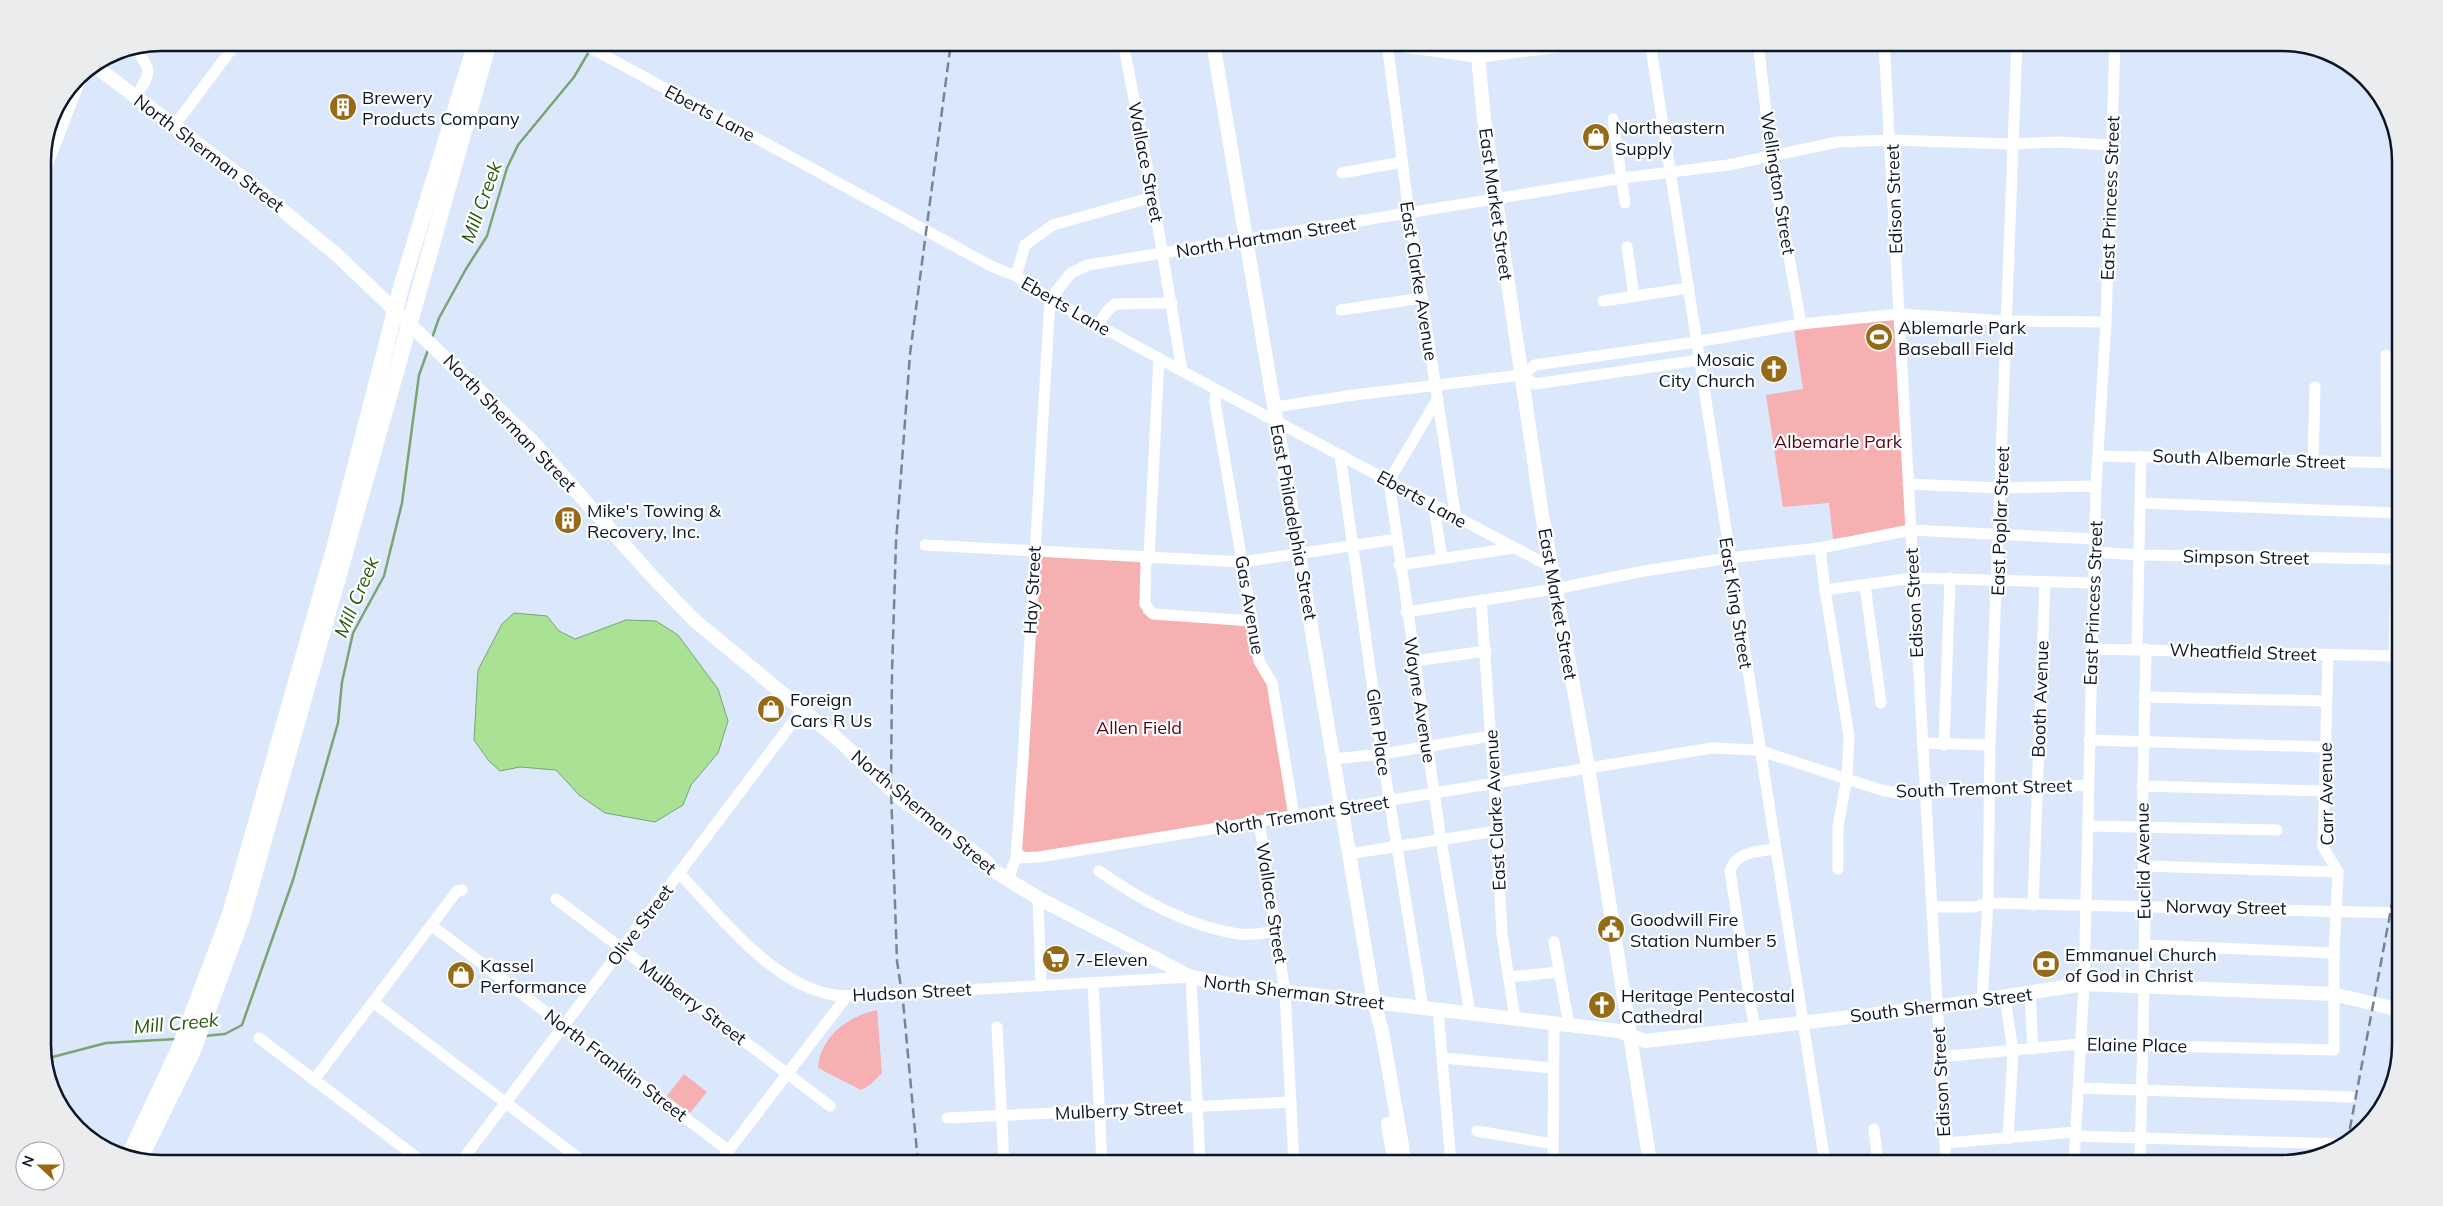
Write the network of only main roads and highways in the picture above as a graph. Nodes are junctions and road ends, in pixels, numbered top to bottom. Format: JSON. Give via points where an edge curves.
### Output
{"nodes":[{"id":1,"x":473,"y":51,"type":"edge"},
{"id":2,"x":486,"y":51,"type":"edge"},
{"id":3,"x":1215,"y":51,"type":"edge"},
{"id":4,"x":1437,"y":51,"type":"edge"},
{"id":5,"x":1474,"y":51,"type":"edge"},
{"id":6,"x":1480,"y":51,"type":"edge"},
{"id":7,"x":1463,"y":55,"type":"junction"},
{"id":8,"x":100,"y":70,"type":"edge"},
{"id":9,"x":69,"y":102,"type":"edge"},
{"id":10,"x":1484,"y":119,"type":"junction"},
{"id":11,"x":53,"y":144,"type":"edge"},
{"id":12,"x":1374,"y":1002,"type":"junction"},
{"id":13,"x":2392,"y":1008,"type":"edge"},
{"id":14,"x":195,"y":1024,"type":"junction"},
{"id":15,"x":1630,"y":1035,"type":"junction"},
{"id":16,"x":185,"y":1051,"type":"junction"},
{"id":17,"x":132,"y":1151,"type":"edge"},
{"id":18,"x":142,"y":1153,"type":"edge"},
{"id":19,"x":1394,"y":1155,"type":"edge"},
{"id":20,"x":1403,"y":1155,"type":"edge"},
{"id":21,"x":1649,"y":1155,"type":"edge"}],
"edges":[{"from":1,"to":14,"type":"highway","via":[[402,284],[335,545],[233,905]]},
{"from":2,"to":14,"type":"highway","via":[[242,918]]},
{"from":3,"to":12,"type":"main road","name":"East Philadelphia Street"},
{"from":4,"to":7,"type":"main road"},
{"from":5,"to":7,"type":"main road"},
{"from":6,"to":10,"type":"main road","name":"East Market Street"},
{"from":7,"to":10,"type":"main road","via":[[1471,64]]},
{"from":8,"to":12,"type":"main road","name":"North Sherman Street","via":[[285,210],[380,294],[531,440],[693,619],[840,741],[891,790],[987,862],[991,869],[1038,898],[1191,977],[1208,982]]},
{"from":9,"to":11,"type":"highway"},
{"from":10,"to":15,"type":"main road","name":"East Market Street","via":[[1542,514],[1588,767]]},
{"from":12,"to":15,"type":"main road","name":"North Sherman Street","via":[[1619,1031]]},
{"from":12,"to":19,"type":"main road","name":"East Philadelphia Street","via":[[1374,1031]]},
{"from":12,"to":20,"type":"main road","name":"East Philadelphia Street"},
{"from":13,"to":15,"type":"main road","name":"South Sherman Street","via":[[2333,994],[2084,984],[2030,994],[1645,1041]]},
{"from":14,"to":16,"type":"highway"},
{"from":15,"to":21,"type":"main road","name":"East Market Street"},
{"from":16,"to":17,"type":"highway"},
{"from":16,"to":18,"type":"highway"}]}
